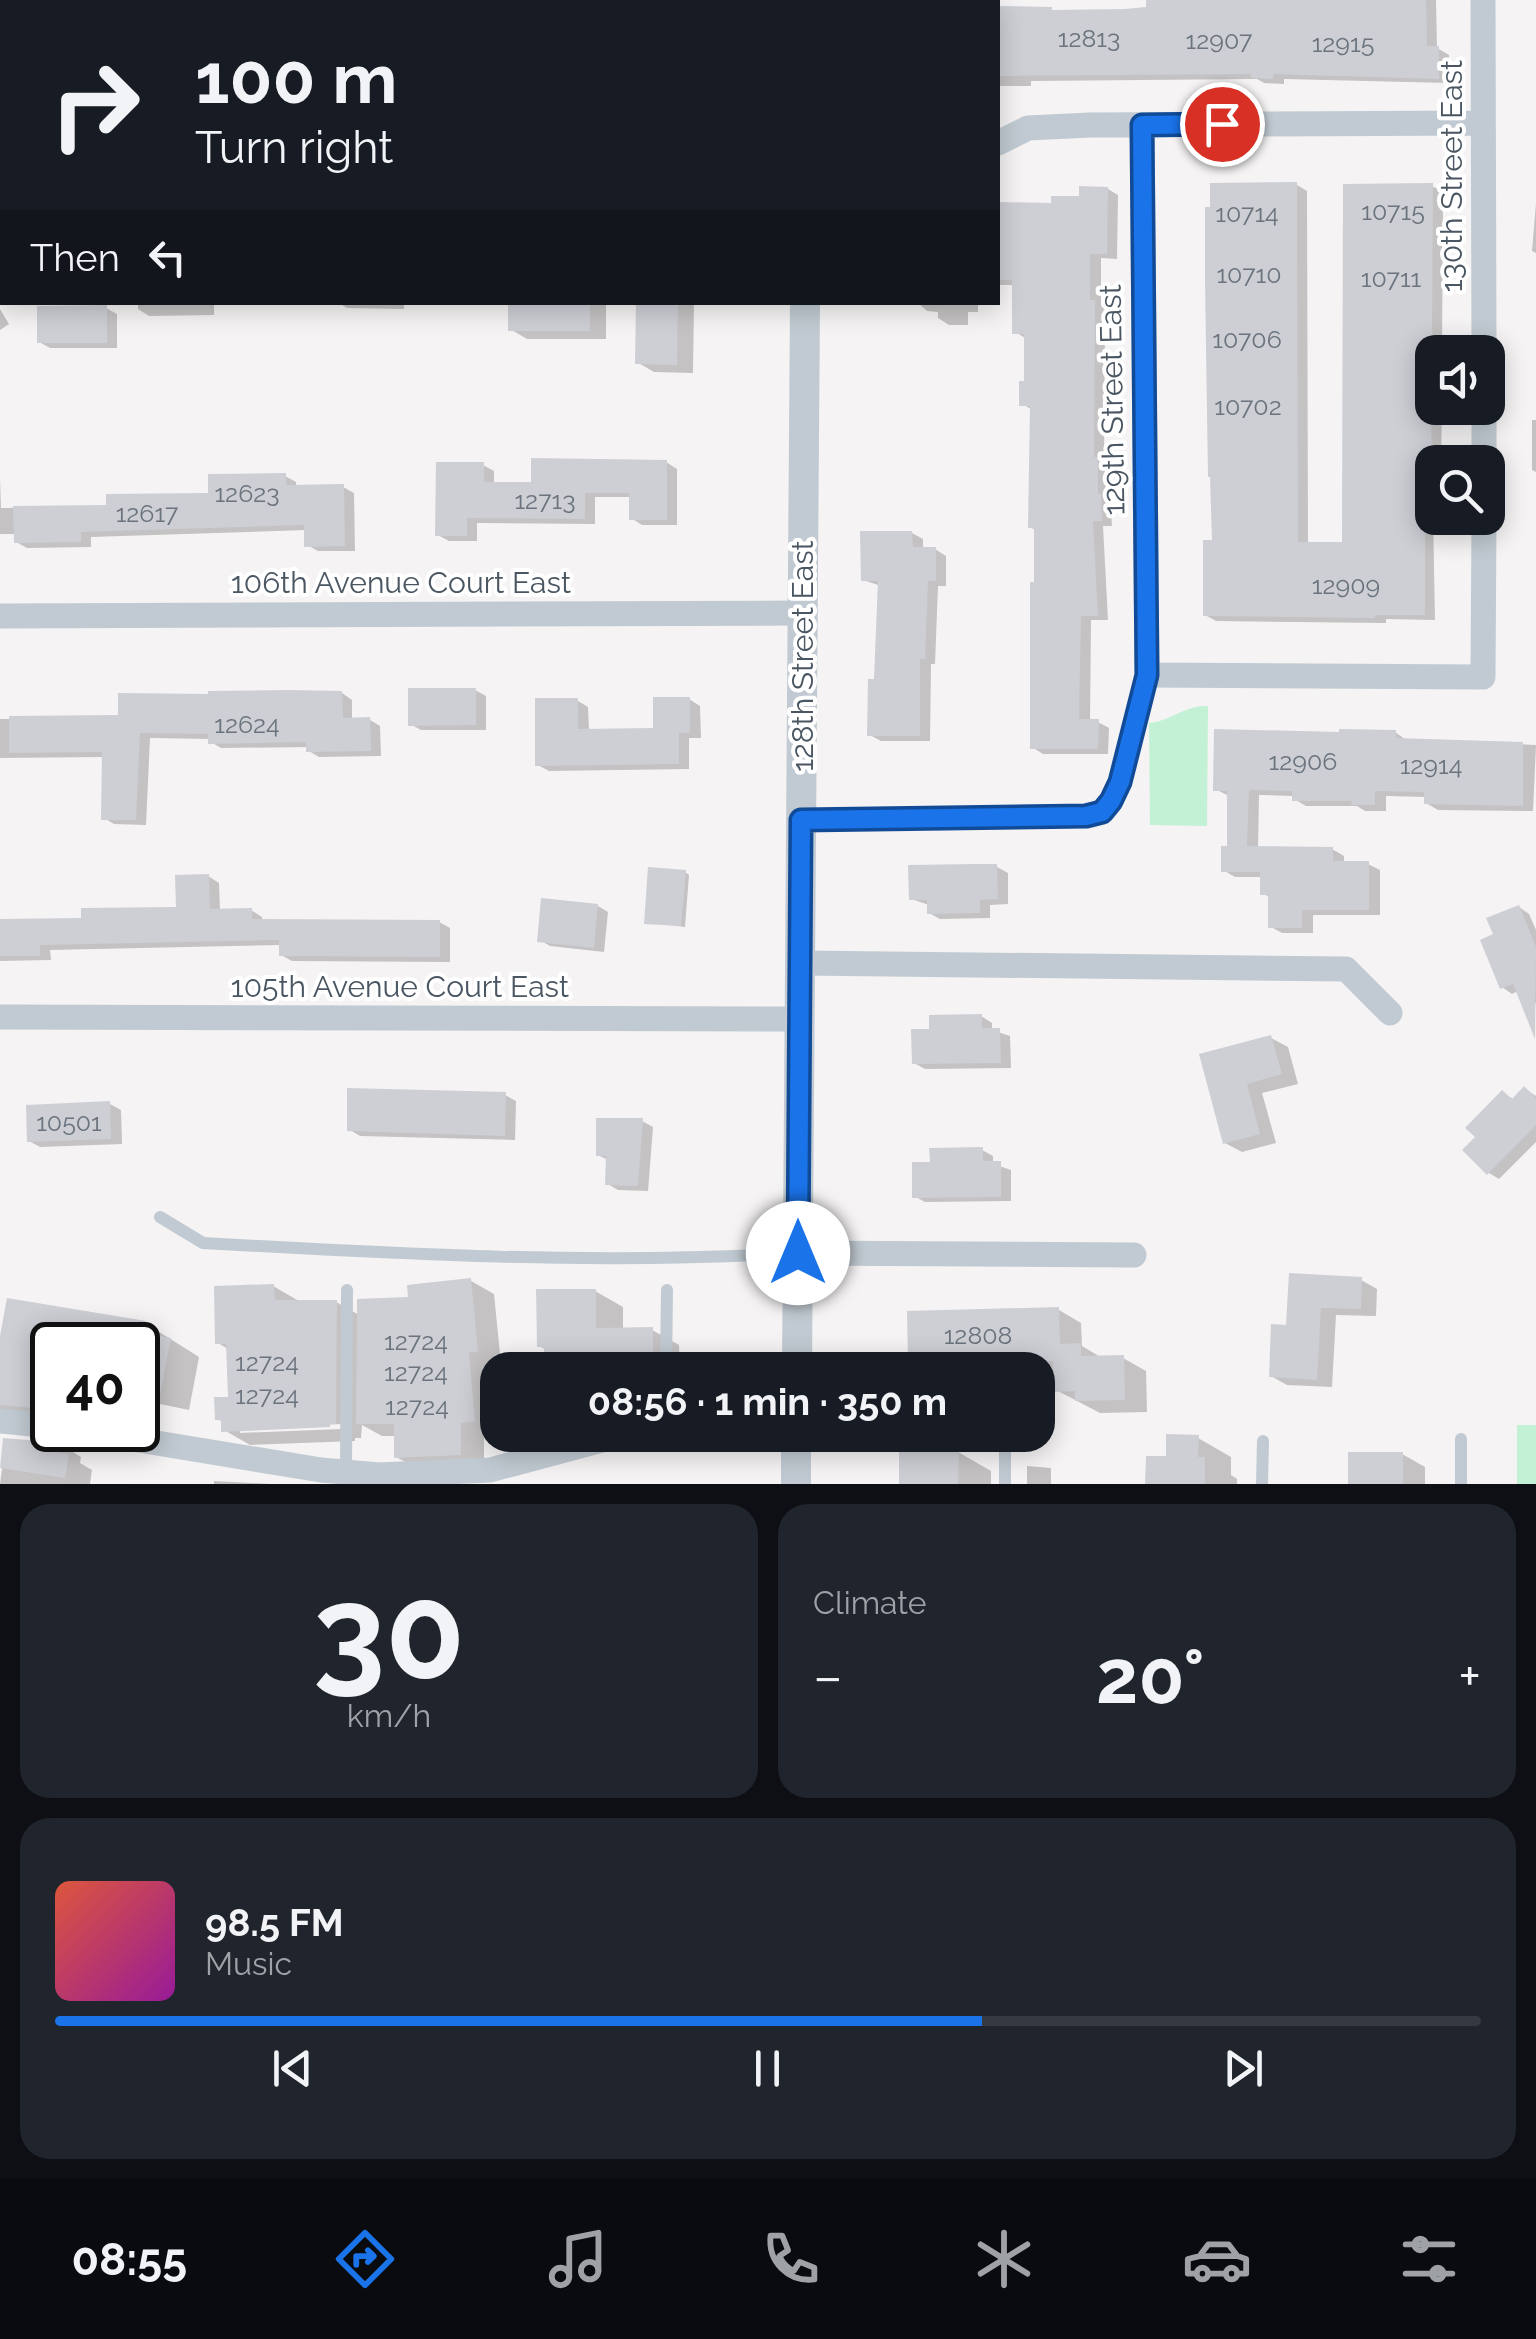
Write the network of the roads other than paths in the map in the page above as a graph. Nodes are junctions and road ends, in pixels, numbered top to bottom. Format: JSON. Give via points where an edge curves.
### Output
{"nodes":[{"id":1,"x":1483,"y":0,"type":"edge"},
{"id":2,"x":1483,"y":123,"type":"junction"},
{"id":3,"x":1142,"y":125,"type":"junction"},
{"id":4,"x":1000,"y":142,"type":"edge"},
{"id":5,"x":805,"y":305,"type":"edge"},
{"id":6,"x":1484,"y":335,"type":"edge"},
{"id":7,"x":1484,"y":535,"type":"edge"},
{"id":8,"x":802,"y":613,"type":"junction"},
{"id":9,"x":0,"y":616,"type":"edge"},
{"id":10,"x":1147,"y":675,"type":"junction"},
{"id":11,"x":801,"y":820,"type":"junction"},
{"id":12,"x":800,"y":963,"type":"junction"},
{"id":13,"x":1390,"y":1013,"type":"dead end"},
{"id":14,"x":0,"y":1017,"type":"edge"},
{"id":15,"x":799,"y":1019,"type":"junction"},
{"id":16,"x":160,"y":1217,"type":"dead end"},
{"id":17,"x":798,"y":1253,"type":"junction"},
{"id":18,"x":1134,"y":1256,"type":"dead end"},
{"id":19,"x":348,"y":1290,"type":"dead end"},
{"id":20,"x":668,"y":1290,"type":"dead end"},
{"id":21,"x":666,"y":1352,"type":"edge"},
{"id":22,"x":797,"y":1352,"type":"edge"},
{"id":23,"x":0,"y":1421,"type":"edge"},
{"id":24,"x":30,"y":1424,"type":"edge"},
{"id":25,"x":1461,"y":1439,"type":"dead end"},
{"id":26,"x":1263,"y":1441,"type":"dead end"},
{"id":27,"x":160,"y":1443,"type":"edge"},
{"id":28,"x":557,"y":1452,"type":"edge"},
{"id":29,"x":796,"y":1452,"type":"edge"},
{"id":30,"x":1005,"y":1452,"type":"edge"},
{"id":31,"x":346,"y":1472,"type":"junction"},
{"id":32,"x":402,"y":1479,"type":"edge"},
{"id":33,"x":796,"y":1484,"type":"edge"},
{"id":34,"x":1005,"y":1484,"type":"edge"},
{"id":35,"x":1262,"y":1484,"type":"edge"},
{"id":36,"x":1461,"y":1484,"type":"edge"}],
"edges":[{"from":1,"to":2,"type":"street","name":"130th Street East"},
{"from":2,"to":3,"type":"street"},
{"from":2,"to":6,"type":"street","name":"130th Street East"},
{"from":3,"to":4,"type":"street","via":[[1028,128]]},
{"from":3,"to":10,"type":"street","name":"129th Street East"},
{"from":5,"to":8,"type":"street","name":"128th Street East"},
{"from":7,"to":10,"type":"street","via":[[1483,677]]},
{"from":8,"to":9,"type":"street","name":"106th Avenue Court East"},
{"from":8,"to":11,"type":"street","name":"128th Street East"},
{"from":10,"to":11,"type":"lane","via":[[1120,782],[1102,812]]},
{"from":11,"to":12,"type":"street","name":"128th Street East"},
{"from":12,"to":13,"type":"street","via":[[1346,969]]},
{"from":12,"to":15,"type":"street","name":"128th Street East"},
{"from":14,"to":15,"type":"street","name":"105th Avenue Court East"},
{"from":15,"to":17,"type":"street","name":"128th Street East"},
{"from":16,"to":17,"type":"lane","via":[[202,1243],[513,1257]]},
{"from":17,"to":18,"type":"street"},
{"from":17,"to":22,"type":"street","name":"128th Street East"},
{"from":19,"to":31,"type":"lane"},
{"from":20,"to":21,"type":"lane"},
{"from":23,"to":24,"type":"street"},
{"from":25,"to":36,"type":"lane"},
{"from":26,"to":35,"type":"lane"},
{"from":27,"to":31,"type":"street"},
{"from":28,"to":32,"type":"street","via":[[490,1470]]},
{"from":29,"to":33,"type":"street"},
{"from":30,"to":34,"type":"lane"},
{"from":31,"to":32,"type":"street"}]}
